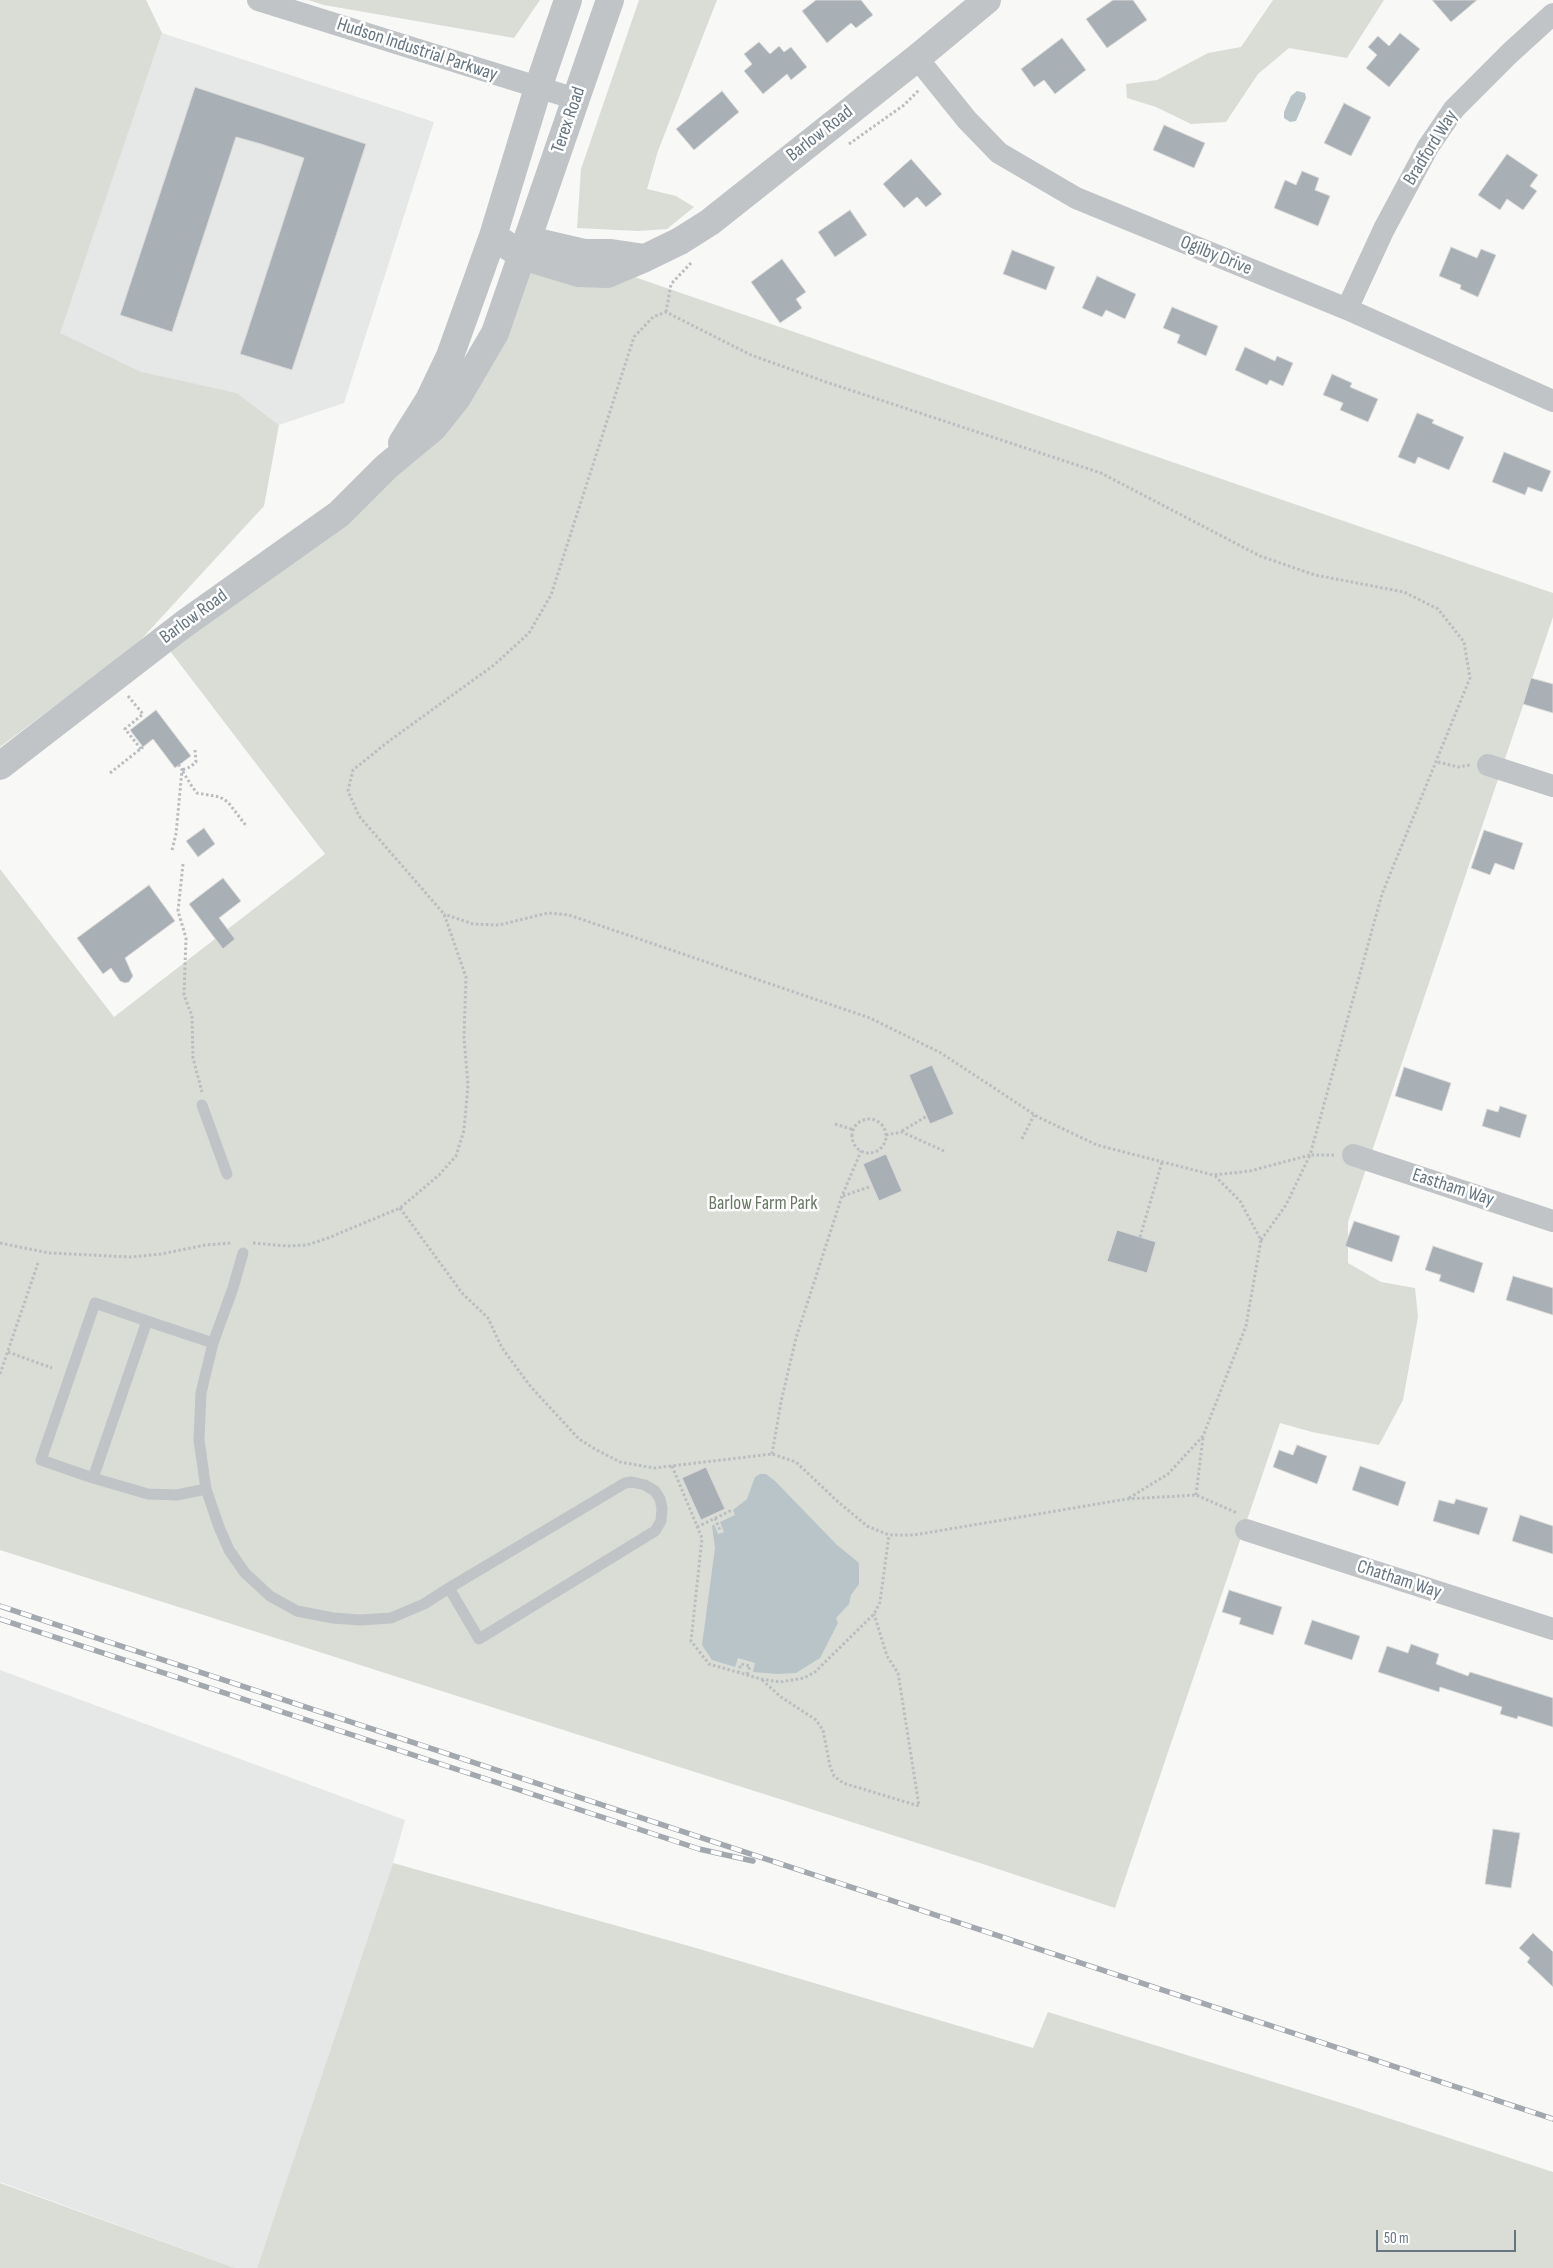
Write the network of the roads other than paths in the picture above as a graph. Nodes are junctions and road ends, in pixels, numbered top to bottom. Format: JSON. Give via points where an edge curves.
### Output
{"nodes":[{"id":1,"x":258,"y":0,"type":"edge"},
{"id":2,"x":568,"y":0,"type":"edge"},
{"id":3,"x":610,"y":0,"type":"edge"},
{"id":4,"x":987,"y":0,"type":"edge"},
{"id":5,"x":1553,"y":14,"type":"edge"},
{"id":6,"x":917,"y":58,"type":"junction"},
{"id":7,"x":538,"y":88,"type":"junction"},
{"id":8,"x":576,"y":99,"type":"junction"},
{"id":9,"x":493,"y":236,"type":"junction"},
{"id":10,"x":526,"y":248,"type":"junction"},
{"id":11,"x":1347,"y":309,"type":"junction"},
{"id":12,"x":1553,"y":401,"type":"edge"},
{"id":13,"x":386,"y":467,"type":"junction"},
{"id":14,"x":1488,"y":765,"type":"road end"},
{"id":15,"x":0,"y":766,"type":"edge"},
{"id":16,"x":1553,"y":786,"type":"edge"},
{"id":17,"x":202,"y":1105,"type":"road end"},
{"id":18,"x":1353,"y":1155,"type":"dead end"},
{"id":19,"x":227,"y":1174,"type":"dead end"},
{"id":20,"x":1553,"y":1221,"type":"edge"},
{"id":21,"x":245,"y":1248,"type":"road end"},
{"id":22,"x":147,"y":1321,"type":"junction"},
{"id":23,"x":213,"y":1343,"type":"junction"},
{"id":24,"x":93,"y":1478,"type":"junction"},
{"id":25,"x":206,"y":1489,"type":"junction"},
{"id":26,"x":1246,"y":1530,"type":"road end"},
{"id":27,"x":449,"y":1588,"type":"junction"},
{"id":28,"x":1553,"y":1629,"type":"edge"}],
"edges":[{"from":1,"to":7,"type":"street","name":"Hudson Industrial Parkway"},
{"from":2,"to":7,"type":"street","name":"Terex Road"},
{"from":3,"to":8,"type":"street","name":"Terex Road"},
{"from":4,"to":6,"type":"street","name":"Barlow Road"},
{"from":5,"to":11,"type":"street","name":"Bradford Way","via":[[1454,109],[1428,147],[1384,229]]},
{"from":6,"to":10,"type":"street","name":"Barlow Road","via":[[710,222],[680,241],[607,274],[579,273]]},
{"from":6,"to":11,"type":"street","name":"Ogilby Drive","via":[[967,120],[999,153],[1034,175],[1076,198]]},
{"from":7,"to":8,"type":"street","name":"Hudson Industrial Parkway"},
{"from":7,"to":9,"type":"street","name":"Terex Road"},
{"from":8,"to":10,"type":"street","name":"Terex Road"},
{"from":9,"to":10,"type":"street","name":"Barlow Road"},
{"from":9,"to":13,"type":"street","name":"Barlow Road","via":[[446,365],[429,400]]},
{"from":10,"to":13,"type":"street","name":"Barlow Road","via":[[496,333],[458,398],[433,428]]},
{"from":11,"to":12,"type":"street","name":"Ogilby Drive"},
{"from":13,"to":15,"type":"street","name":"Barlow Road","via":[[339,514],[184,624]]},
{"from":14,"to":16,"type":"street"},
{"from":17,"to":19,"type":"lane"},
{"from":18,"to":20,"type":"street","name":"Eastham Way"},
{"from":21,"to":23,"type":"lane"},
{"from":22,"to":23,"type":"lane"},
{"from":22,"to":24,"type":"lane"},
{"from":22,"to":24,"type":"lane","via":[[95,1303],[88,1322],[41,1460]]},
{"from":23,"to":25,"type":"lane","via":[[200,1393],[199,1440]]},
{"from":24,"to":25,"type":"lane","via":[[148,1494],[177,1495]]},
{"from":25,"to":27,"type":"lane","via":[[229,1550],[244,1573],[270,1596],[297,1611],[333,1618],[391,1618],[424,1604]]},
{"from":26,"to":28,"type":"street","name":"Chatham Way"},
{"from":27,"to":27,"type":"lane","via":[[625,1483],[645,1485],[660,1499],[661,1521],[654,1531],[479,1638]]}]}
